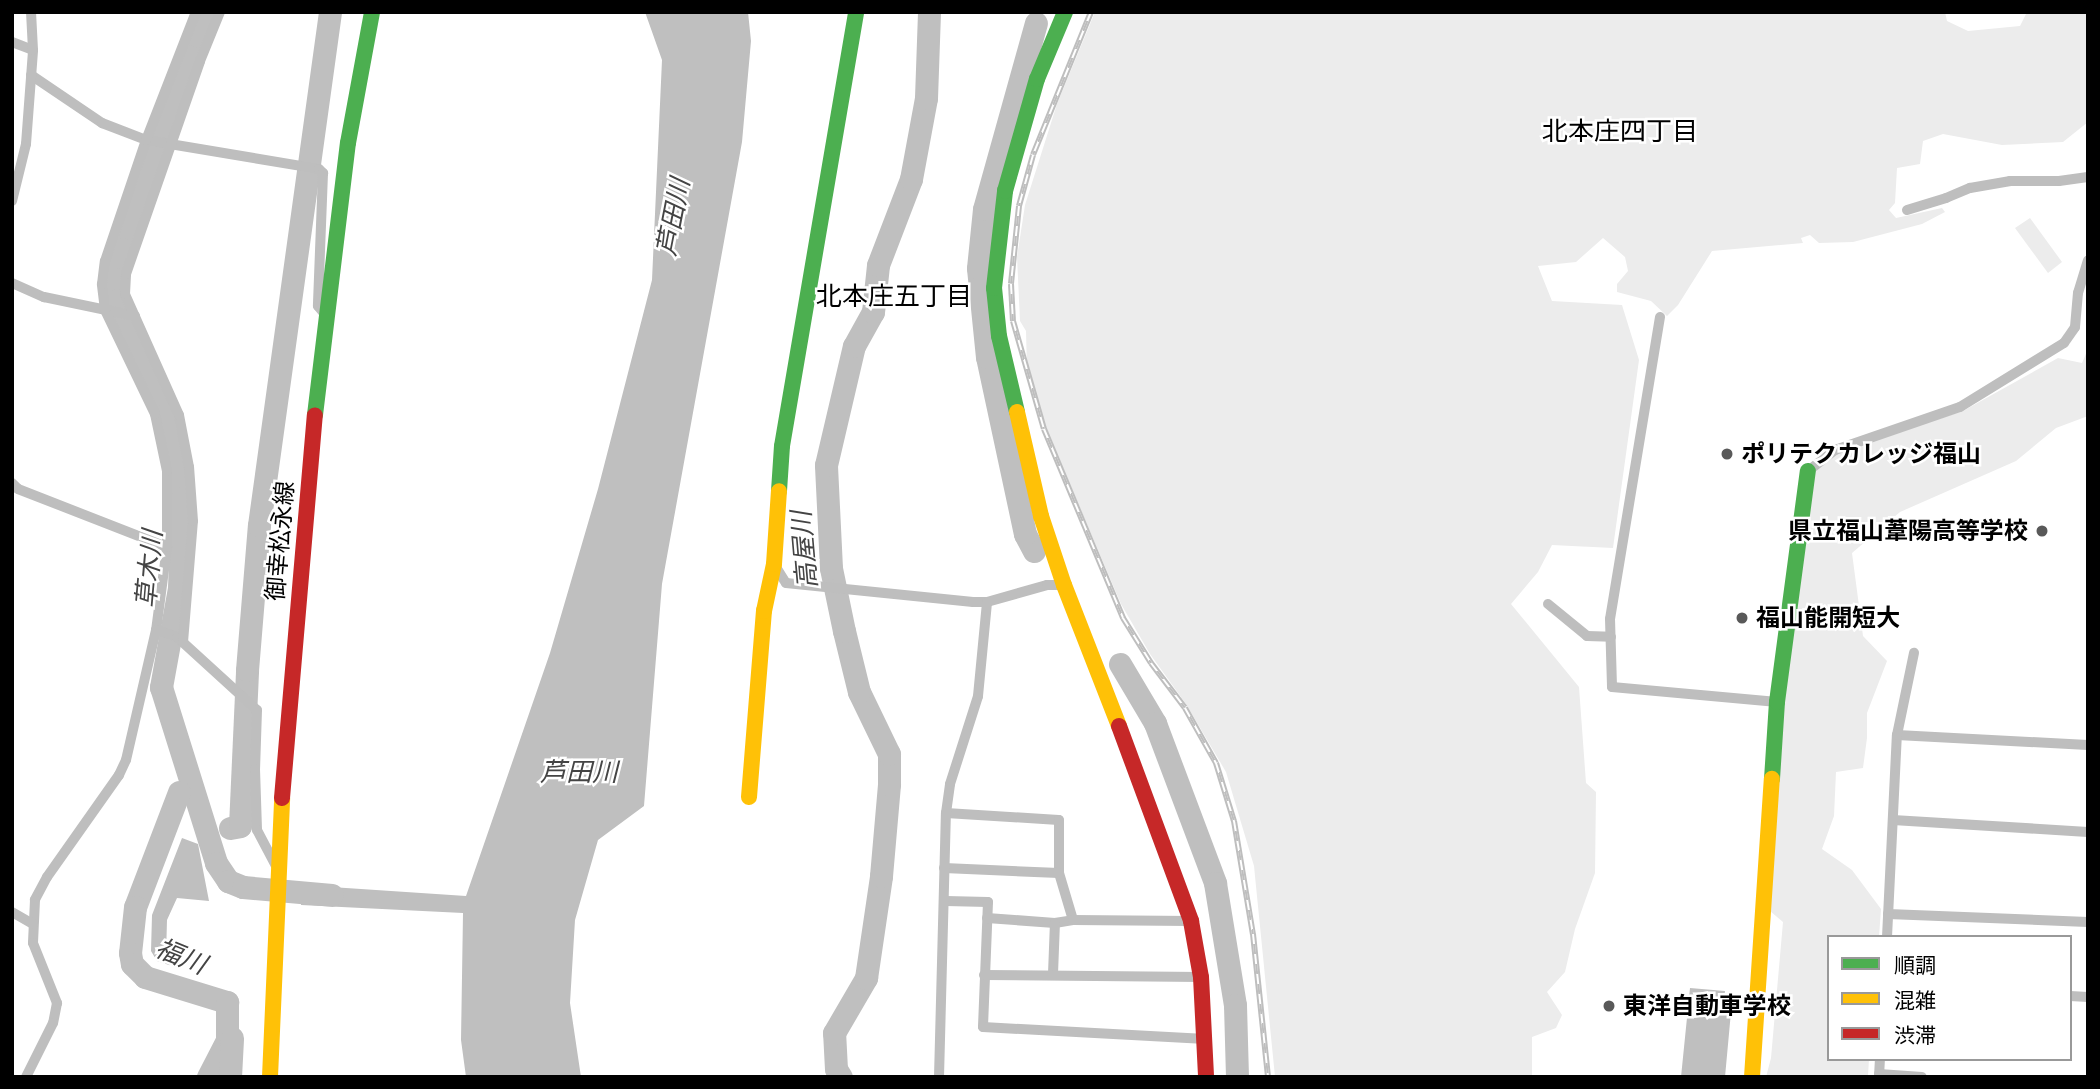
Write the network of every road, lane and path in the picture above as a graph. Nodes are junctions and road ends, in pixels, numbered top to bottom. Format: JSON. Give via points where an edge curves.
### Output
{"nodes":[{"id":1,"x":31,"y":12,"type":"edge"},
{"id":2,"x":195,"y":12,"type":"edge"},
{"id":3,"x":220,"y":12,"type":"edge"},
{"id":4,"x":372,"y":12,"type":"edge"},
{"id":5,"x":856,"y":12,"type":"edge"},
{"id":6,"x":1065,"y":12,"type":"edge"},
{"id":7,"x":12,"y":42,"type":"edge"},
{"id":8,"x":33,"y":50,"type":"junction"},
{"id":9,"x":31,"y":75,"type":"junction"},
{"id":10,"x":149,"y":141,"type":"junction"},
{"id":11,"x":170,"y":145,"type":"junction"},
{"id":12,"x":2088,"y":177,"type":"edge"},
{"id":13,"x":12,"y":201,"type":"edge"},
{"id":14,"x":1907,"y":210,"type":"dead end"},
{"id":15,"x":2088,"y":261,"type":"edge"},
{"id":16,"x":12,"y":283,"type":"edge"},
{"id":17,"x":107,"y":311,"type":"junction"},
{"id":18,"x":131,"y":316,"type":"junction"},
{"id":19,"x":1660,"y":317,"type":"dead end"},
{"id":20,"x":328,"y":318,"type":"junction"},
{"id":21,"x":187,"y":467,"type":"junction"},
{"id":22,"x":169,"y":470,"type":"junction"},
{"id":23,"x":1808,"y":471,"type":"joint"},
{"id":24,"x":12,"y":483,"type":"edge"},
{"id":25,"x":167,"y":547,"type":"junction"},
{"id":26,"x":774,"y":564,"type":"junction"},
{"id":27,"x":1064,"y":585,"type":"junction"},
{"id":28,"x":987,"y":602,"type":"junction"},
{"id":29,"x":1548,"y":604,"type":"dead end"},
{"id":30,"x":159,"y":631,"type":"junction"},
{"id":31,"x":1611,"y":637,"type":"junction"},
{"id":32,"x":180,"y":639,"type":"junction"},
{"id":33,"x":1914,"y":653,"type":"dead end"},
{"id":34,"x":1777,"y":702,"type":"junction"},
{"id":35,"x":1897,"y":735,"type":"junction"},
{"id":36,"x":2088,"y":745,"type":"edge"},
{"id":37,"x":749,"y":797,"type":"dead end"},
{"id":38,"x":946,"y":813,"type":"junction"},
{"id":39,"x":1893,"y":820,"type":"junction"},
{"id":40,"x":2088,"y":832,"type":"edge"},
{"id":41,"x":277,"y":867,"type":"junction"},
{"id":42,"x":943,"y":867,"type":"junction"},
{"id":43,"x":1059,"y":873,"type":"junction"},
{"id":44,"x":946,"y":901,"type":"junction"},
{"id":45,"x":12,"y":912,"type":"edge"},
{"id":46,"x":1888,"y":914,"type":"junction"},
{"id":47,"x":987,"y":918,"type":"junction"},
{"id":48,"x":1073,"y":920,"type":"junction"},
{"id":49,"x":1191,"y":921,"type":"junction"},
{"id":50,"x":2088,"y":922,"type":"edge"},
{"id":51,"x":1055,"y":923,"type":"junction"},
{"id":52,"x":33,"y":924,"type":"junction"},
{"id":53,"x":1887,"y":935,"type":"edge"},
{"id":54,"x":1053,"y":974,"type":"junction"},
{"id":55,"x":984,"y":975,"type":"junction"},
{"id":56,"x":1201,"y":977,"type":"junction"},
{"id":57,"x":1206,"y":1039,"type":"junction"},
{"id":58,"x":1879,"y":1076,"type":"edge"},
{"id":59,"x":26,"y":1077,"type":"edge"},
{"id":60,"x":270,"y":1077,"type":"edge"},
{"id":61,"x":939,"y":1077,"type":"edge"},
{"id":62,"x":1206,"y":1077,"type":"edge"},
{"id":63,"x":1752,"y":1077,"type":"edge"},
{"id":64,"x":1922,"y":1077,"type":"edge"}],
"edges":[{"from":1,"to":8,"type":"street"},
{"from":2,"to":10,"type":"street"},
{"from":3,"to":11,"type":"street"},
{"from":4,"to":20,"type":"street","name":"御幸松永線","via":[[348,143]]},
{"from":5,"to":26,"type":"street","via":[[782,446]]},
{"from":6,"to":27,"type":"street","via":[[1019,135],[1005,191],[994,288],[1008,384],[1041,516]]},
{"from":7,"to":8,"type":"street"},
{"from":8,"to":9,"type":"street"},
{"from":9,"to":10,"type":"street","via":[[102,124]]},
{"from":9,"to":13,"type":"street","via":[[26,144]]},
{"from":10,"to":11,"type":"street"},
{"from":10,"to":17,"type":"street","via":[[105,261],[102,284]]},
{"from":11,"to":18,"type":"street","via":[[128,265],[125,294]]},
{"from":11,"to":20,"type":"street","via":[[310,166],[323,173],[318,306]]},
{"from":12,"to":14,"type":"street","via":[[1970,187]]},
{"from":15,"to":23,"type":"street","via":[[2078,293],[2075,327],[2064,343],[1960,407],[1835,450]]},
{"from":16,"to":17,"type":"street","via":[[44,297]]},
{"from":17,"to":18,"type":"street"},
{"from":17,"to":22,"type":"street","via":[[155,414]]},
{"from":18,"to":21,"type":"street","via":[[179,415]]},
{"from":19,"to":31,"type":"street","via":[[1610,619]]},
{"from":20,"to":41,"type":"street","name":"御幸松永線","via":[[307,478]]},
{"from":21,"to":22,"type":"street"},
{"from":21,"to":32,"type":"street","via":[[193,521]]},
{"from":22,"to":25,"type":"street"},
{"from":23,"to":34,"type":"street"},
{"from":24,"to":25,"type":"street"},
{"from":25,"to":30,"type":"street"},
{"from":26,"to":28,"type":"street","via":[[786,583]]},
{"from":26,"to":37,"type":"street","via":[[764,611]]},
{"from":27,"to":28,"type":"street","via":[[1047,585]]},
{"from":27,"to":49,"type":"street"},
{"from":28,"to":38,"type":"street","via":[[978,696],[950,784]]},
{"from":29,"to":31,"type":"street","via":[[1587,636]]},
{"from":30,"to":32,"type":"street"},
{"from":30,"to":52,"type":"street","via":[[119,775],[47,877],[35,900]]},
{"from":31,"to":34,"type":"street","via":[[1612,687]]},
{"from":32,"to":41,"type":"street","via":[[257,710],[257,830]]},
{"from":33,"to":35,"type":"street"},
{"from":34,"to":63,"type":"street"},
{"from":35,"to":36,"type":"street"},
{"from":35,"to":39,"type":"street"},
{"from":38,"to":42,"type":"street"},
{"from":38,"to":43,"type":"street","via":[[1059,820]]},
{"from":39,"to":40,"type":"street"},
{"from":39,"to":46,"type":"street"},
{"from":41,"to":60,"type":"street","name":"御幸松永線"},
{"from":42,"to":43,"type":"street"},
{"from":42,"to":44,"type":"street"},
{"from":43,"to":48,"type":"street"},
{"from":44,"to":47,"type":"street","via":[[988,902]]},
{"from":44,"to":61,"type":"street"},
{"from":45,"to":52,"type":"street"},
{"from":46,"to":50,"type":"street"},
{"from":46,"to":53,"type":"street"},
{"from":47,"to":51,"type":"street"},
{"from":47,"to":55,"type":"street"},
{"from":48,"to":49,"type":"street"},
{"from":48,"to":51,"type":"street"},
{"from":49,"to":56,"type":"street"},
{"from":51,"to":54,"type":"street"},
{"from":52,"to":59,"type":"street","via":[[33,943],[57,1003]]},
{"from":54,"to":55,"type":"street"},
{"from":54,"to":56,"type":"street"},
{"from":55,"to":57,"type":"street","via":[[984,1027]]},
{"from":56,"to":57,"type":"street"},
{"from":57,"to":62,"type":"street"},
{"from":58,"to":64,"type":"street"}]}
